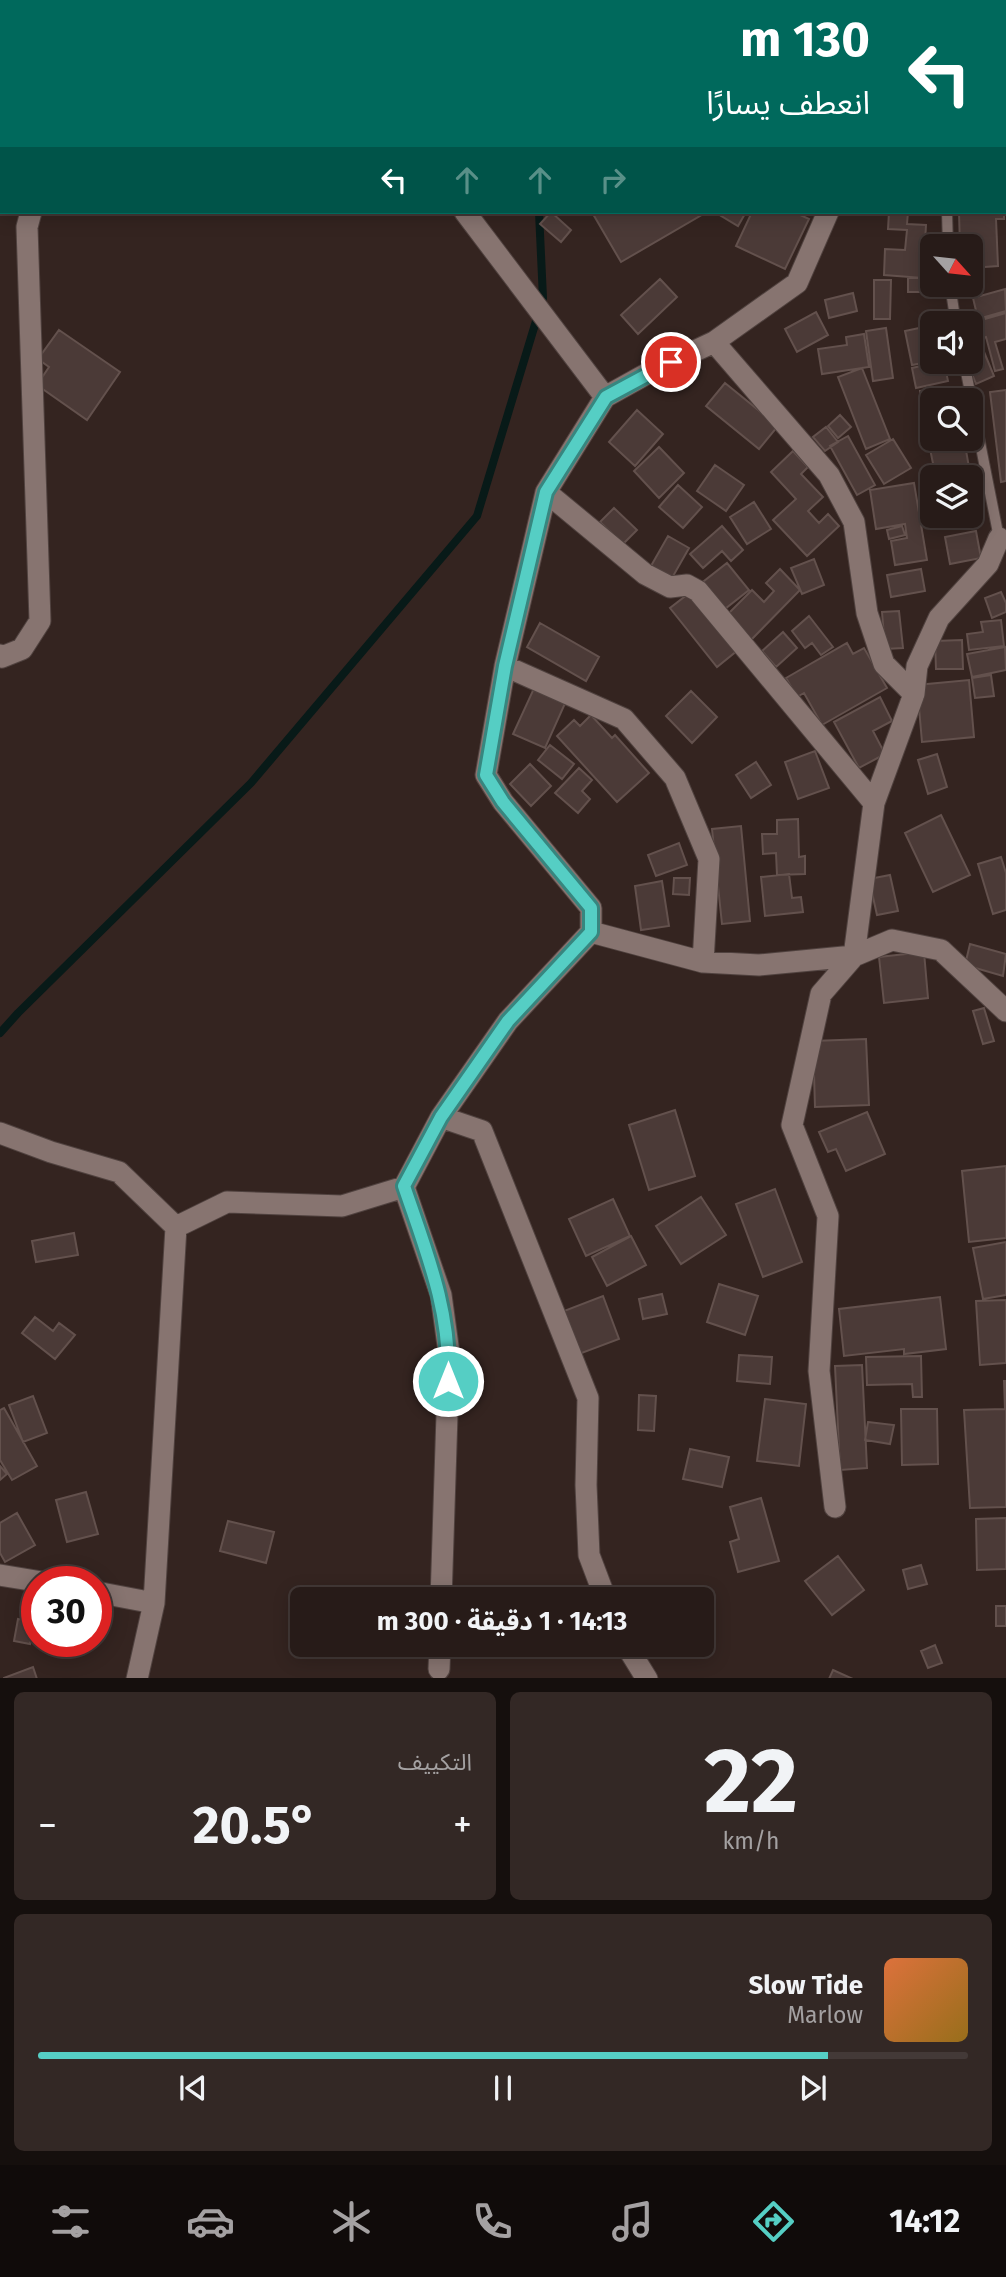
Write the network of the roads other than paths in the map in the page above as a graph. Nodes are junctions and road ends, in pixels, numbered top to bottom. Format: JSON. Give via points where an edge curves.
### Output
{"nodes":[{"id":1,"x":30,"y":214,"type":"edge"},
{"id":2,"x":467,"y":214,"type":"edge"},
{"id":3,"x":827,"y":214,"type":"edge"},
{"id":4,"x":947,"y":214,"type":"edge"},
{"id":5,"x":948,"y":234,"type":"edge"},
{"id":6,"x":714,"y":342,"type":"junction"},
{"id":7,"x":966,"y":374,"type":"edge"},
{"id":8,"x":606,"y":397,"type":"junction"},
{"id":9,"x":546,"y":492,"type":"junction"},
{"id":10,"x":999,"y":538,"type":"joint"},
{"id":11,"x":0,"y":655,"type":"edge"},
{"id":12,"x":505,"y":666,"type":"junction"},
{"id":13,"x":914,"y":694,"type":"junction"},
{"id":14,"x":874,"y":803,"type":"junction"},
{"id":15,"x":591,"y":932,"type":"junction"},
{"id":16,"x":854,"y":956,"type":"junction"},
{"id":17,"x":703,"y":962,"type":"junction"},
{"id":18,"x":1006,"y":1010,"type":"edge"},
{"id":19,"x":441,"y":1117,"type":"junction"},
{"id":20,"x":0,"y":1133,"type":"edge"},
{"id":21,"x":404,"y":1186,"type":"junction"},
{"id":22,"x":176,"y":1227,"type":"junction"},
{"id":23,"x":835,"y":1507,"type":"dead end"},
{"id":24,"x":0,"y":1575,"type":"edge"},
{"id":25,"x":21,"y":1579,"type":"edge"},
{"id":26,"x":441,"y":1587,"type":"edge"},
{"id":27,"x":601,"y":1587,"type":"edge"},
{"id":28,"x":112,"y":1595,"type":"edge"},
{"id":29,"x":154,"y":1603,"type":"junction"},
{"id":30,"x":440,"y":1657,"type":"edge"},
{"id":31,"x":634,"y":1657,"type":"edge"},
{"id":32,"x":439,"y":1669,"type":"dead end"},
{"id":33,"x":137,"y":1678,"type":"edge"},
{"id":34,"x":647,"y":1678,"type":"edge"}],
"edges":[{"from":1,"to":11,"type":"street","via":[[27,228],[40,621],[22,649]]},
{"from":2,"to":8,"type":"street"},
{"from":3,"to":6,"type":"street","via":[[797,283]]},
{"from":4,"to":5,"type":"lane"},
{"from":6,"to":8,"type":"street"},
{"from":6,"to":13,"type":"street","via":[[829,475],[854,522],[867,613],[884,664]]},
{"from":7,"to":10,"type":"lane"},
{"from":8,"to":9,"type":"street"},
{"from":9,"to":12,"type":"street"},
{"from":9,"to":14,"type":"street","via":[[645,574],[670,587],[687,585],[698,591]]},
{"from":10,"to":13,"type":"street","via":[[988,564],[939,618],[917,666]]},
{"from":12,"to":15,"type":"street","via":[[486,775],[591,908]]},
{"from":12,"to":17,"type":"street","via":[[624,719],[675,778],[709,859]]},
{"from":13,"to":14,"type":"street"},
{"from":14,"to":16,"type":"street"},
{"from":15,"to":17,"type":"street"},
{"from":15,"to":19,"type":"street","via":[[508,1021]]},
{"from":16,"to":17,"type":"street","via":[[759,965]]},
{"from":16,"to":18,"type":"street","via":[[892,940],[941,950]]},
{"from":16,"to":23,"type":"street","via":[[821,994],[792,1125],[828,1216],[819,1371]]},
{"from":19,"to":21,"type":"street"},
{"from":19,"to":27,"type":"street","via":[[482,1131],[588,1398],[589,1555]]},
{"from":20,"to":22,"type":"street","via":[[119,1172]]},
{"from":21,"to":22,"type":"street","via":[[342,1206],[227,1202]]},
{"from":21,"to":26,"type":"street","via":[[441,1295],[449,1353]]},
{"from":22,"to":29,"type":"street"},
{"from":24,"to":25,"type":"street"},
{"from":28,"to":29,"type":"street"},
{"from":29,"to":33,"type":"street"},
{"from":30,"to":32,"type":"street"},
{"from":31,"to":34,"type":"street"}]}
